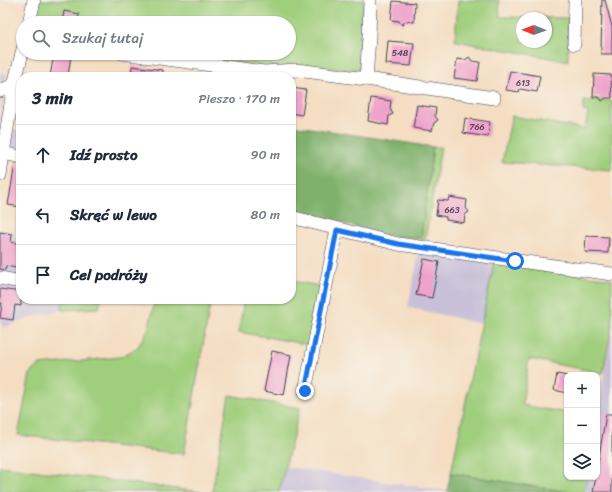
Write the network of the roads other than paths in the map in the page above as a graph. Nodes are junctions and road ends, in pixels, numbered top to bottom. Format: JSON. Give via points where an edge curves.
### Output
{"nodes":[{"id":1,"x":34,"y":0,"type":"edge"},
{"id":2,"x":370,"y":0,"type":"edge"},
{"id":3,"x":575,"y":0,"type":"edge"},
{"id":4,"x":31,"y":16,"type":"edge"},
{"id":5,"x":574,"y":44,"type":"dead end"},
{"id":6,"x":20,"y":60,"type":"edge"},
{"id":7,"x":174,"y":60,"type":"edge"},
{"id":8,"x":17,"y":72,"type":"edge"},
{"id":9,"x":264,"y":72,"type":"edge"},
{"id":10,"x":264,"y":72,"type":"edge"},
{"id":11,"x":16,"y":77,"type":"edge"},
{"id":12,"x":366,"y":79,"type":"junction"},
{"id":13,"x":14,"y":85,"type":"junction"},
{"id":14,"x":0,"y":91,"type":"edge"},
{"id":15,"x":494,"y":98,"type":"dead end"},
{"id":16,"x":1,"y":153,"type":"edge"},
{"id":17,"x":16,"y":156,"type":"edge"},
{"id":18,"x":0,"y":175,"type":"edge"},
{"id":19,"x":296,"y":218,"type":"edge"},
{"id":20,"x":337,"y":230,"type":"junction"},
{"id":21,"x":612,"y":274,"type":"edge"},
{"id":22,"x":0,"y":278,"type":"edge"},
{"id":23,"x":16,"y":281,"type":"edge"},
{"id":24,"x":305,"y":391,"type":"dead end"}],
"edges":[{"from":1,"to":4,"type":"street"},
{"from":2,"to":12,"type":"street"},
{"from":3,"to":5,"type":"street"},
{"from":6,"to":8,"type":"street"},
{"from":7,"to":9,"type":"street"},
{"from":10,"to":12,"type":"street","via":[[297,70]]},
{"from":11,"to":13,"type":"street"},
{"from":12,"to":15,"type":"street"},
{"from":13,"to":14,"type":"street"},
{"from":13,"to":16,"type":"street"},
{"from":16,"to":17,"type":"street"},
{"from":16,"to":18,"type":"street"},
{"from":19,"to":20,"type":"street"},
{"from":20,"to":21,"type":"street","via":[[398,244]]},
{"from":20,"to":24,"type":"street"},
{"from":22,"to":23,"type":"street"}]}
